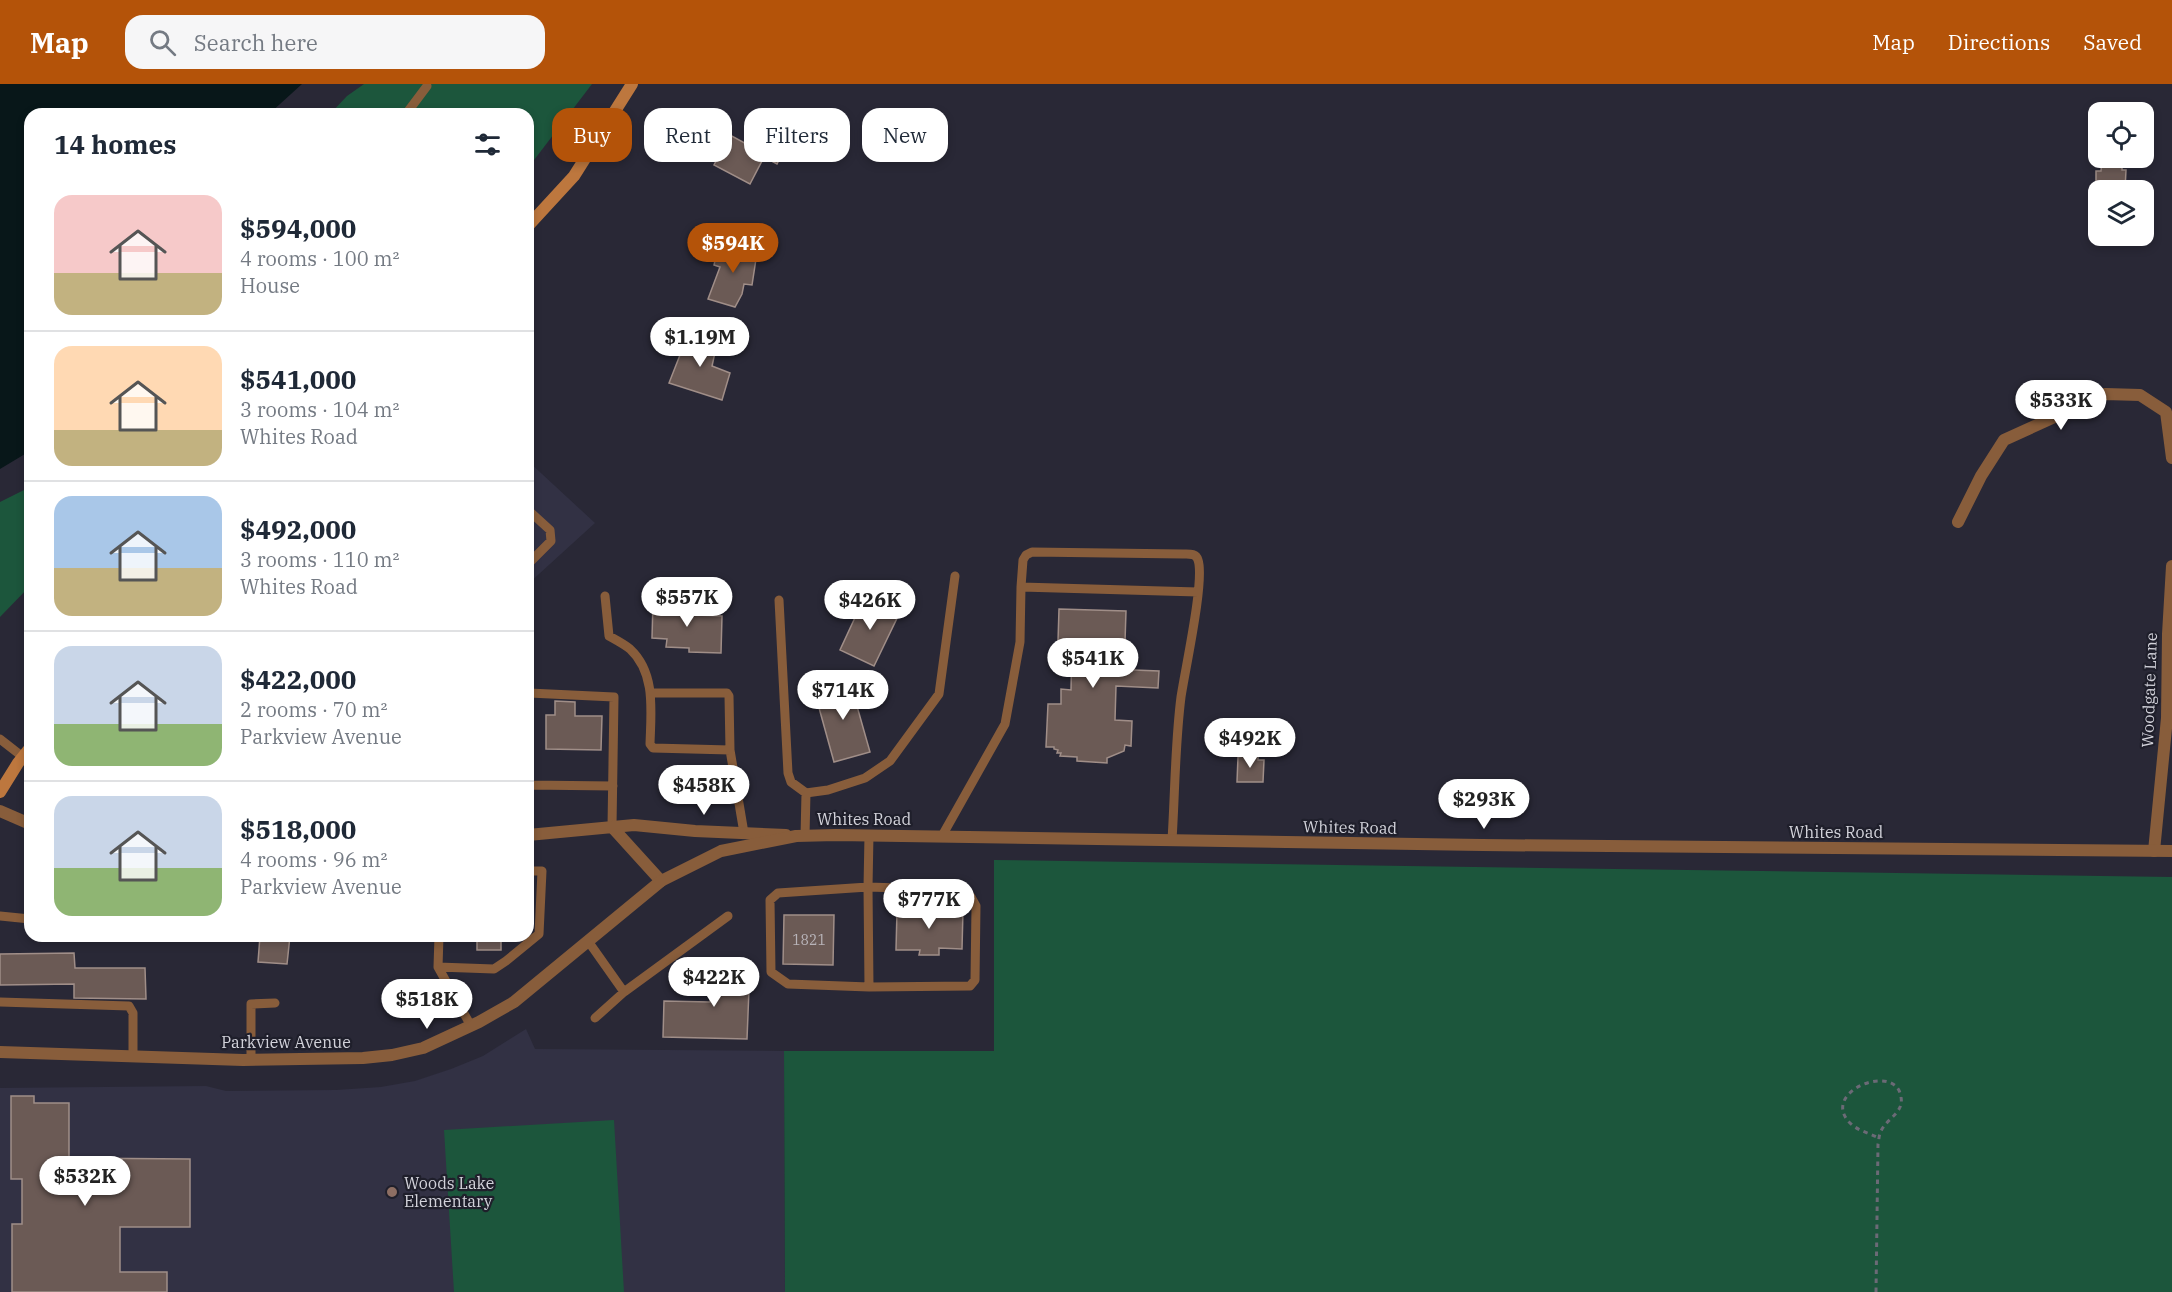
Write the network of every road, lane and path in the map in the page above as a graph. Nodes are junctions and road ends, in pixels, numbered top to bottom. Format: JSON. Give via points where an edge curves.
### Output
{"nodes":[{"id":1,"x":632,"y":84,"type":"edge"},
{"id":2,"x":427,"y":86,"type":"dead end"},
{"id":3,"x":410,"y":108,"type":"edge"},
{"id":4,"x":534,"y":219,"type":"edge"},
{"id":5,"x":2172,"y":458,"type":"edge"},
{"id":6,"x":534,"y":516,"type":"edge"},
{"id":7,"x":1958,"y":522,"type":"dead end"},
{"id":8,"x":534,"y":558,"type":"edge"},
{"id":9,"x":2172,"y":566,"type":"edge"},
{"id":10,"x":955,"y":576,"type":"dead end"},
{"id":11,"x":1021,"y":587,"type":"junction"},
{"id":12,"x":1198,"y":592,"type":"junction"},
{"id":13,"x":605,"y":596,"type":"dead end"},
{"id":14,"x":779,"y":600,"type":"dead end"},
{"id":15,"x":534,"y":693,"type":"edge"},
{"id":16,"x":651,"y":693,"type":"junction"},
{"id":17,"x":0,"y":739,"type":"edge"},
{"id":18,"x":730,"y":750,"type":"junction"},
{"id":19,"x":24,"y":751,"type":"edge"},
{"id":20,"x":24,"y":755,"type":"edge"},
{"id":21,"x":534,"y":785,"type":"edge"},
{"id":22,"x":613,"y":786,"type":"junction"},
{"id":23,"x":0,"y":792,"type":"edge"},
{"id":24,"x":806,"y":793,"type":"junction"},
{"id":25,"x":0,"y":811,"type":"edge"},
{"id":26,"x":24,"y":821,"type":"edge"},
{"id":27,"x":612,"y":827,"type":"junction"},
{"id":28,"x":744,"y":833,"type":"junction"},
{"id":29,"x":534,"y":835,"type":"edge"},
{"id":30,"x":869,"y":835,"type":"junction"},
{"id":31,"x":801,"y":836,"type":"junction"},
{"id":32,"x":942,"y":836,"type":"junction"},
{"id":33,"x":1172,"y":840,"type":"junction"},
{"id":34,"x":2154,"y":851,"type":"junction"},
{"id":35,"x":2172,"y":851,"type":"edge"},
{"id":36,"x":534,"y":871,"type":"edge"},
{"id":37,"x":661,"y":880,"type":"junction"},
{"id":38,"x":868,"y":888,"type":"junction"},
{"id":39,"x":0,"y":916,"type":"edge"},
{"id":40,"x":728,"y":916,"type":"dead end"},
{"id":41,"x":24,"y":918,"type":"edge"},
{"id":42,"x":534,"y":938,"type":"edge"},
{"id":43,"x":588,"y":941,"type":"junction"},
{"id":44,"x":439,"y":942,"type":"edge"},
{"id":45,"x":530,"y":942,"type":"edge"},
{"id":46,"x":438,"y":967,"type":"junction"},
{"id":47,"x":869,"y":987,"type":"junction"},
{"id":48,"x":624,"y":992,"type":"junction"},
{"id":49,"x":0,"y":1002,"type":"edge"},
{"id":50,"x":276,"y":1003,"type":"dead end"},
{"id":51,"x":595,"y":1018,"type":"dead end"},
{"id":52,"x":471,"y":1026,"type":"junction"},
{"id":53,"x":0,"y":1052,"type":"edge"},
{"id":54,"x":133,"y":1056,"type":"junction"},
{"id":55,"x":251,"y":1060,"type":"junction"},
{"id":56,"x":1879,"y":1138,"type":"junction"},
{"id":57,"x":1876,"y":1292,"type":"edge"}],
"edges":[{"from":1,"to":4,"type":"main road","via":[[574,176]]},
{"from":2,"to":3,"type":"lane"},
{"from":5,"to":7,"type":"street","via":[[2166,412],[2140,395],[2105,394],[2004,440]]},
{"from":6,"to":8,"type":"lane","via":[[550,531],[551,541]]},
{"from":9,"to":34,"type":"street","name":"Woodgate Lane","via":[[2167,718]]},
{"from":10,"to":24,"type":"lane","via":[[939,694],[890,761],[866,777]]},
{"from":11,"to":12,"type":"lane"},
{"from":11,"to":12,"type":"lane","via":[[1023,560],[1032,552],[1183,554],[1198,558]]},
{"from":11,"to":32,"type":"lane","via":[[1020,642],[1005,724]]},
{"from":12,"to":33,"type":"lane","via":[[1181,699]]},
{"from":13,"to":16,"type":"lane","via":[[609,636],[629,649],[644,668]]},
{"from":14,"to":24,"type":"lane","via":[[788,773],[791,782]]},
{"from":15,"to":22,"type":"lane","via":[[614,697]]},
{"from":16,"to":18,"type":"lane","via":[[653,748]]},
{"from":16,"to":18,"type":"lane","via":[[727,693]]},
{"from":17,"to":19,"type":"lane"},
{"from":18,"to":28,"type":"lane"},
{"from":20,"to":23,"type":"main road"},
{"from":21,"to":22,"type":"lane"},
{"from":22,"to":27,"type":"lane"},
{"from":24,"to":31,"type":"lane"},
{"from":25,"to":26,"type":"street"},
{"from":27,"to":28,"type":"street","name":"Whites Road"},
{"from":27,"to":29,"type":"street","name":"Whites Road"},
{"from":27,"to":37,"type":"street"},
{"from":28,"to":31,"type":"street","name":"Whites Road"},
{"from":30,"to":31,"type":"street","name":"Whites Road"},
{"from":30,"to":32,"type":"street","name":"Whites Road"},
{"from":30,"to":38,"type":"lane"},
{"from":31,"to":37,"type":"street","name":"Parkview Avenue","via":[[720,852]]},
{"from":32,"to":33,"type":"street","name":"Whites Road"},
{"from":33,"to":34,"type":"street","name":"Whites Road"},
{"from":34,"to":35,"type":"street","name":"Whites Road"},
{"from":36,"to":42,"type":"lane","via":[[542,871],[539,934]]},
{"from":37,"to":43,"type":"street","name":"Parkview Avenue"},
{"from":38,"to":47,"type":"lane"},
{"from":38,"to":47,"type":"lane","via":[[778,893],[770,900],[771,972],[788,984]]},
{"from":38,"to":47,"type":"lane","via":[[963,890],[976,906],[975,980],[970,986]]},
{"from":39,"to":41,"type":"lane"},
{"from":40,"to":48,"type":"lane"},
{"from":43,"to":48,"type":"lane"},
{"from":43,"to":52,"type":"street","name":"Parkview Avenue","via":[[514,1002]]},
{"from":44,"to":46,"type":"lane"},
{"from":45,"to":46,"type":"lane","via":[[494,969]]},
{"from":46,"to":52,"type":"lane"},
{"from":48,"to":51,"type":"lane"},
{"from":49,"to":54,"type":"lane","via":[[129,1006],[133,1013]]},
{"from":50,"to":55,"type":"lane","via":[[251,1004]]},
{"from":52,"to":55,"type":"street","name":"Parkview Avenue","via":[[423,1048],[392,1055]]},
{"from":53,"to":54,"type":"street","name":"Parkview Avenue"},
{"from":54,"to":55,"type":"street","name":"Parkview Avenue"},
{"from":56,"to":56,"type":"path","via":[[1901,1107],[1896,1085],[1882,1080],[1851,1090],[1844,1102],[1844,1113],[1850,1122]]},
{"from":56,"to":57,"type":"path"}]}
